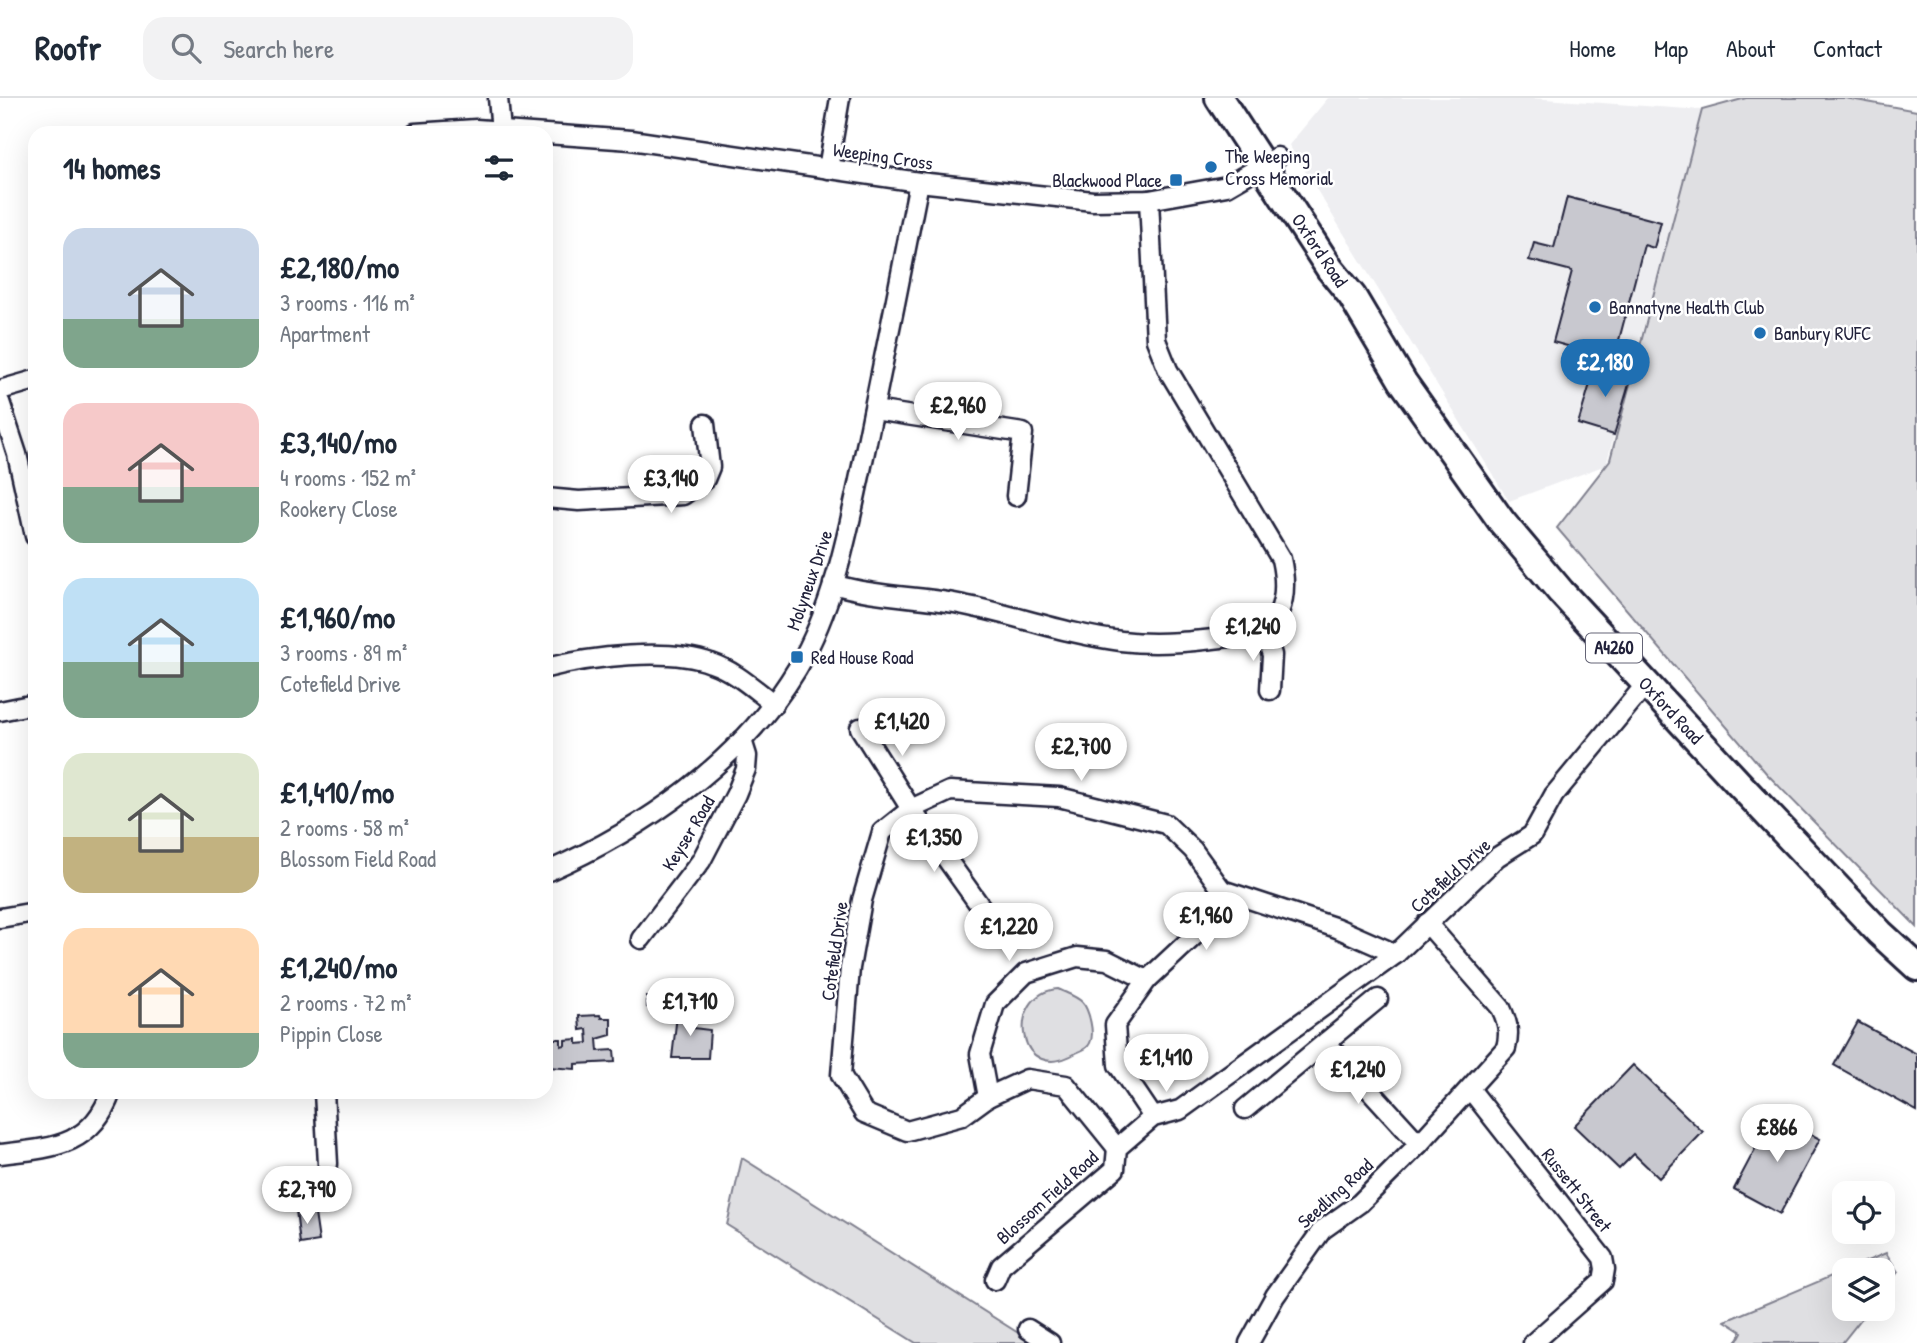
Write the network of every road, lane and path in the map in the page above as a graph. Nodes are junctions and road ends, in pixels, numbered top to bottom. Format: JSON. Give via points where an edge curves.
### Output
{"nodes":[{"id":1,"x":498,"y":98,"type":"edge"},
{"id":2,"x":840,"y":98,"type":"edge"},
{"id":3,"x":1219,"y":98,"type":"edge"},
{"id":4,"x":1239,"y":98,"type":"edge"},
{"id":5,"x":500,"y":126,"type":"edge"},
{"id":6,"x":553,"y":135,"type":"edge"},
{"id":7,"x":1270,"y":162,"type":"junction"},
{"id":8,"x":828,"y":169,"type":"junction"},
{"id":9,"x":919,"y":182,"type":"junction"},
{"id":10,"x":1149,"y":200,"type":"junction"},
{"id":11,"x":28,"y":382,"type":"edge"},
{"id":12,"x":0,"y":390,"type":"edge"},
{"id":13,"x":0,"y":402,"type":"edge"},
{"id":14,"x":874,"y":410,"type":"junction"},
{"id":15,"x":705,"y":424,"type":"dead end"},
{"id":16,"x":1016,"y":496,"type":"dead end"},
{"id":17,"x":553,"y":499,"type":"edge"},
{"id":18,"x":28,"y":506,"type":"edge"},
{"id":19,"x":833,"y":584,"type":"junction"},
{"id":20,"x":1265,"y":633,"type":"junction"},
{"id":21,"x":553,"y":667,"type":"edge"},
{"id":22,"x":1646,"y":684,"type":"junction"},
{"id":23,"x":1270,"y":691,"type":"dead end"},
{"id":24,"x":774,"y":704,"type":"junction"},
{"id":25,"x":28,"y":705,"type":"edge"},
{"id":26,"x":0,"y":711,"type":"edge"},
{"id":27,"x":860,"y":728,"type":"dead end"},
{"id":28,"x":742,"y":740,"type":"junction"},
{"id":29,"x":911,"y":809,"type":"junction"},
{"id":30,"x":553,"y":869,"type":"edge"},
{"id":31,"x":1222,"y":890,"type":"junction"},
{"id":32,"x":28,"y":913,"type":"edge"},
{"id":33,"x":988,"y":917,"type":"dead end"},
{"id":34,"x":0,"y":918,"type":"edge"},
{"id":35,"x":1427,"y":923,"type":"junction"},
{"id":36,"x":641,"y":939,"type":"dead end"},
{"id":37,"x":1396,"y":954,"type":"junction"},
{"id":38,"x":1917,"y":967,"type":"edge"},
{"id":39,"x":1147,"y":980,"type":"junction"},
{"id":40,"x":1378,"y":999,"type":"dead end"},
{"id":41,"x":1326,"y":1042,"type":"junction"},
{"id":42,"x":1470,"y":1089,"type":"junction"},
{"id":43,"x":988,"y":1097,"type":"junction"},
{"id":44,"x":109,"y":1099,"type":"edge"},
{"id":45,"x":324,"y":1099,"type":"edge"},
{"id":46,"x":1245,"y":1109,"type":"dead end"},
{"id":47,"x":1153,"y":1117,"type":"junction"},
{"id":48,"x":1419,"y":1144,"type":"junction"},
{"id":49,"x":1117,"y":1148,"type":"junction"},
{"id":50,"x":0,"y":1154,"type":"edge"},
{"id":51,"x":328,"y":1164,"type":"dead end"},
{"id":52,"x":995,"y":1280,"type":"dead end"},
{"id":53,"x":1028,"y":1329,"type":"dead end"},
{"id":54,"x":1050,"y":1343,"type":"edge"},
{"id":55,"x":1249,"y":1343,"type":"edge"},
{"id":56,"x":1532,"y":1343,"type":"edge"}],
"edges":[{"from":1,"to":5,"type":"street"},
{"from":2,"to":8,"type":"street"},
{"from":3,"to":7,"type":"main road","name":"Oxford Road","number":"A4260"},
{"from":4,"to":7,"type":"main road","name":"Oxford Road","number":"A4260"},
{"from":6,"to":8,"type":"street","name":"Weeping Cross","via":[[632,140]]},
{"from":7,"to":10,"type":"street","name":"Weeping Cross","via":[[1227,186]]},
{"from":7,"to":22,"type":"main road","name":"Oxford Road","number":"A4260","via":[[1342,263],[1352,296],[1404,382],[1502,522]]},
{"from":8,"to":9,"type":"street","name":"Weeping Cross"},
{"from":9,"to":10,"type":"street","name":"Weeping Cross","via":[[1093,201]]},
{"from":9,"to":14,"type":"street","name":"Molyneux Drive"},
{"from":10,"to":20,"type":"street","via":[[1156,340],[1168,370],[1281,558],[1284,602],[1275,624]]},
{"from":11,"to":12,"type":"street"},
{"from":13,"to":18,"type":"street"},
{"from":14,"to":16,"type":"street","via":[[1023,433]]},
{"from":14,"to":19,"type":"street","name":"Molyneux Drive"},
{"from":15,"to":17,"type":"street","via":[[710,467],[705,479],[683,495]]},
{"from":19,"to":20,"type":"street","via":[[953,603],[1122,641],[1171,643]]},
{"from":19,"to":24,"type":"street","name":"Molyneux Drive","via":[[798,667]]},
{"from":20,"to":23,"type":"street","via":[[1272,655]]},
{"from":21,"to":24,"type":"street","via":[[621,656],[687,657],[734,674]]},
{"from":22,"to":35,"type":"street","name":"Cotefield Drive","via":[[1554,795],[1532,835],[1497,857]]},
{"from":22,"to":38,"type":"main road","name":"Oxford Road","number":"A4260"},
{"from":24,"to":28,"type":"street","name":"Molyneux Drive"},
{"from":25,"to":26,"type":"street"},
{"from":27,"to":29,"type":"street"},
{"from":28,"to":30,"type":"street","name":"Molyneux Drive","via":[[646,819]]},
{"from":28,"to":36,"type":"street","name":"Keyser Road","via":[[746,769],[736,794],[701,861]]},
{"from":29,"to":31,"type":"street","name":"Cotefield Drive","via":[[950,791],[1045,796],[1166,824],[1193,850]]},
{"from":29,"to":33,"type":"street"},
{"from":29,"to":43,"type":"street","name":"Cotefield Drive","via":[[882,832],[862,901],[850,968],[841,1075],[864,1113],[907,1131],[962,1116]]},
{"from":31,"to":37,"type":"street","via":[[1337,928]]},
{"from":31,"to":39,"type":"street","via":[[1193,937]]},
{"from":32,"to":34,"type":"street"},
{"from":35,"to":37,"type":"street","name":"Cotefield Drive"},
{"from":35,"to":42,"type":"street","name":"Seedling Road","via":[[1494,997],[1507,1022],[1506,1048]]},
{"from":37,"to":47,"type":"street","name":"Blossom Field Road","via":[[1180,1110]]},
{"from":39,"to":43,"type":"street","via":[[1107,960],[1077,957],[1026,973],[995,1004],[980,1054]]},
{"from":39,"to":47,"type":"street","via":[[1115,1025],[1118,1065]]},
{"from":40,"to":41,"type":"street"},
{"from":41,"to":46,"type":"street"},
{"from":41,"to":48,"type":"street"},
{"from":42,"to":48,"type":"street","name":"Seedling Road"},
{"from":42,"to":56,"type":"street","name":"Russett Street","via":[[1603,1258],[1602,1281]]},
{"from":43,"to":49,"type":"street","name":"Cotefield Drive","via":[[1027,1079],[1066,1085]]},
{"from":44,"to":50,"type":"street","via":[[105,1110],[82,1135],[65,1144]]},
{"from":45,"to":51,"type":"street"},
{"from":47,"to":49,"type":"street","name":"Blossom Field Road"},
{"from":48,"to":55,"type":"street","name":"Seedling Road","via":[[1360,1203],[1322,1230],[1275,1296]]},
{"from":49,"to":52,"type":"street","name":"Blossom Field Road","via":[[1115,1170],[1001,1266]]},
{"from":53,"to":54,"type":"street"}]}
